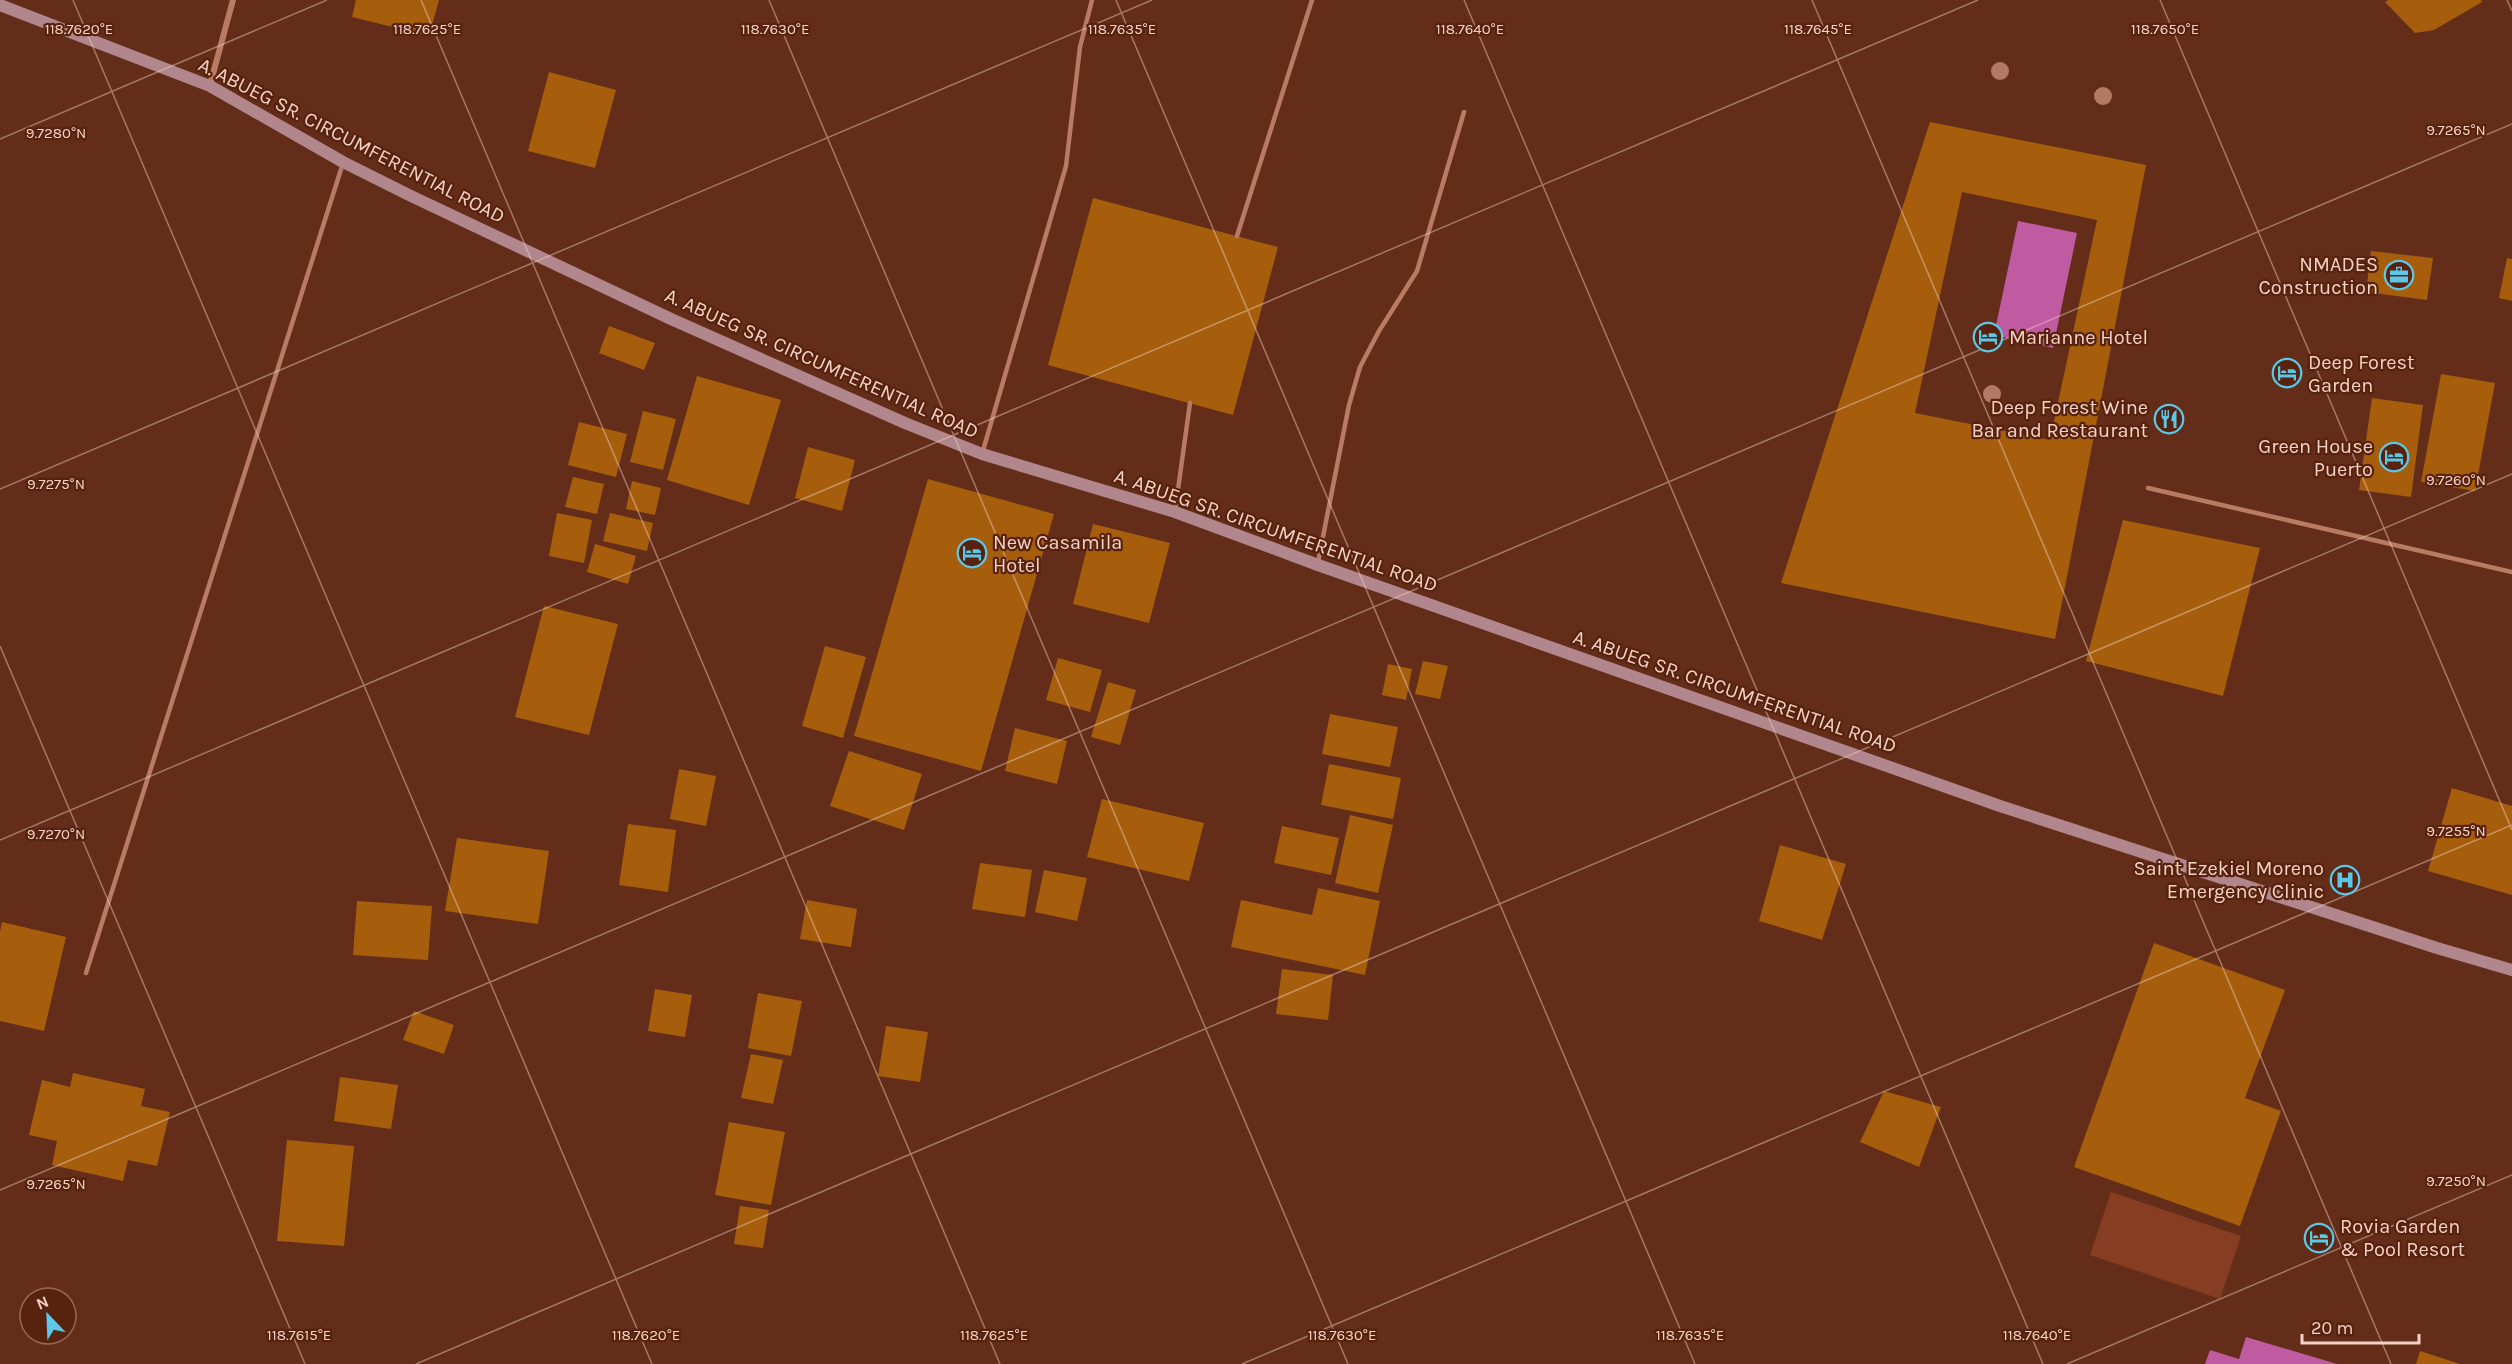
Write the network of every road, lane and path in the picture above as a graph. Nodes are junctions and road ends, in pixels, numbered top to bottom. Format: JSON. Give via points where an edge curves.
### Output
{"nodes":[{"id":1,"x":233,"y":0,"type":"edge"},
{"id":2,"x":1092,"y":0,"type":"edge"},
{"id":3,"x":1312,"y":0,"type":"edge"},
{"id":4,"x":0,"y":5,"type":"edge"},
{"id":5,"x":210,"y":86,"type":"junction"},
{"id":6,"x":1464,"y":112,"type":"dead end"},
{"id":7,"x":343,"y":162,"type":"junction"},
{"id":8,"x":1237,"y":236,"type":"dead end"},
{"id":9,"x":1190,"y":403,"type":"dead end"},
{"id":10,"x":982,"y":454,"type":"junction"},
{"id":11,"x":2148,"y":488,"type":"dead end"},
{"id":12,"x":1175,"y":512,"type":"junction"},
{"id":13,"x":1318,"y":565,"type":"junction"},
{"id":14,"x":2512,"y":572,"type":"edge"},
{"id":15,"x":2512,"y":969,"type":"edge"},
{"id":16,"x":86,"y":973,"type":"dead end"}],
"edges":[{"from":1,"to":5,"type":"street"},
{"from":2,"to":10,"type":"lane","via":[[1080,47],[1066,166]]},
{"from":3,"to":8,"type":"lane"},
{"from":4,"to":5,"type":"street","name":"A. ABUEG SR. CIRCUMFERENTIAL ROAD"},
{"from":5,"to":7,"type":"street","name":"A. ABUEG SR. CIRCUMFERENTIAL ROAD"},
{"from":6,"to":13,"type":"lane","via":[[1417,271],[1360,368],[1349,405]]},
{"from":7,"to":10,"type":"street","name":"A. ABUEG SR. CIRCUMFERENTIAL ROAD","via":[[671,319]]},
{"from":7,"to":16,"type":"lane"},
{"from":9,"to":12,"type":"lane"},
{"from":10,"to":12,"type":"street","name":"A. ABUEG SR. CIRCUMFERENTIAL ROAD"},
{"from":11,"to":14,"type":"lane"},
{"from":12,"to":13,"type":"street","name":"A. ABUEG SR. CIRCUMFERENTIAL ROAD"},
{"from":13,"to":15,"type":"street","name":"A. ABUEG SR. CIRCUMFERENTIAL ROAD","via":[[2000,806]]}]}
